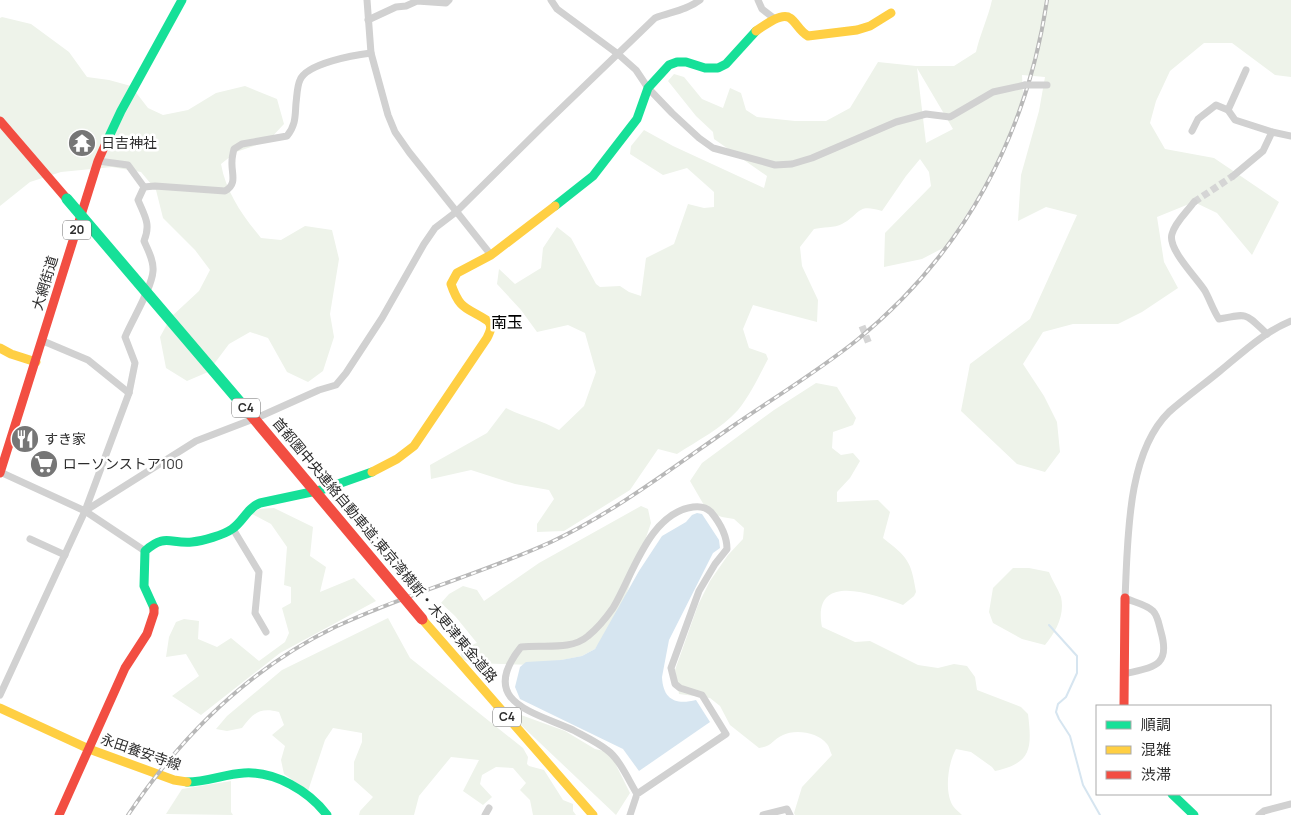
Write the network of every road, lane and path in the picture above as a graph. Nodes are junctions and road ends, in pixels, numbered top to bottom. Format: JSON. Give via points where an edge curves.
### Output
{"nodes":[{"id":1,"x":182,"y":0,"type":"edge"},
{"id":2,"x":367,"y":0,"type":"edge"},
{"id":3,"x":449,"y":0,"type":"edge"},
{"id":4,"x":551,"y":0,"type":"edge"},
{"id":5,"x":700,"y":0,"type":"edge"},
{"id":6,"x":758,"y":0,"type":"edge"},
{"id":7,"x":891,"y":13,"type":"dead end"},
{"id":8,"x":775,"y":19,"type":"junction"},
{"id":9,"x":368,"y":20,"type":"junction"},
{"id":10,"x":371,"y":53,"type":"junction"},
{"id":11,"x":618,"y":54,"type":"junction"},
{"id":12,"x":1246,"y":70,"type":"dead end"},
{"id":13,"x":1046,"y":85,"type":"dead end"},
{"id":14,"x":648,"y":88,"type":"junction"},
{"id":15,"x":1228,"y":110,"type":"junction"},
{"id":16,"x":0,"y":121,"type":"edge"},
{"id":17,"x":1192,"y":131,"type":"dead end"},
{"id":18,"x":1272,"y":132,"type":"junction"},
{"id":19,"x":1291,"y":136,"type":"edge"},
{"id":20,"x":98,"y":161,"type":"junction"},
{"id":21,"x":1233,"y":176,"type":"tunnel mouth"},
{"id":22,"x":144,"y":187,"type":"junction"},
{"id":23,"x":1194,"y":202,"type":"tunnel mouth"},
{"id":24,"x":456,"y":212,"type":"junction"},
{"id":25,"x":491,"y":255,"type":"junction"},
{"id":26,"x":1291,"y":321,"type":"edge"},
{"id":27,"x":1267,"y":334,"type":"junction"},
{"id":28,"x":43,"y":341,"type":"junction"},
{"id":29,"x":0,"y":348,"type":"edge"},
{"id":30,"x":36,"y":362,"type":"junction"},
{"id":31,"x":129,"y":393,"type":"junction"},
{"id":32,"x":3,"y":454,"type":"edge"},
{"id":33,"x":0,"y":472,"type":"edge"},
{"id":34,"x":85,"y":511,"type":"junction"},
{"id":35,"x":233,"y":529,"type":"junction"},
{"id":36,"x":30,"y":540,"type":"dead end"},
{"id":37,"x":145,"y":551,"type":"junction"},
{"id":38,"x":66,"y":555,"type":"junction"},
{"id":39,"x":1125,"y":598,"type":"junction"},
{"id":40,"x":266,"y":632,"type":"dead end"},
{"id":41,"x":1124,"y":674,"type":"junction"},
{"id":42,"x":0,"y":695,"type":"edge"},
{"id":43,"x":1124,"y":705,"type":"edge"},
{"id":44,"x":0,"y":708,"type":"edge"},
{"id":45,"x":89,"y":749,"type":"junction"},
{"id":46,"x":637,"y":794,"type":"junction"},
{"id":47,"x":1173,"y":795,"type":"edge"},
{"id":48,"x":1291,"y":804,"type":"edge"},
{"id":49,"x":59,"y":815,"type":"edge"},
{"id":50,"x":327,"y":815,"type":"edge"},
{"id":51,"x":594,"y":815,"type":"edge"},
{"id":52,"x":630,"y":815,"type":"edge"},
{"id":53,"x":763,"y":815,"type":"edge"},
{"id":54,"x":790,"y":815,"type":"edge"},
{"id":55,"x":1194,"y":815,"type":"edge"},
{"id":56,"x":1259,"y":815,"type":"edge"}],
"edges":[{"from":1,"to":20,"type":"main road","name":"大網街道","number":"20"},
{"from":2,"to":9,"type":"street"},
{"from":3,"to":9,"type":"street","via":[[446,3],[417,1]]},
{"from":4,"to":11,"type":"street","via":[[557,9]]},
{"from":5,"to":11,"type":"street","via":[[687,9],[655,18]]},
{"from":6,"to":8,"type":"street","via":[[762,9]]},
{"from":7,"to":8,"type":"main road","via":[[857,30],[808,36],[790,18]]},
{"from":8,"to":14,"type":"main road","via":[[754,32],[726,64],[705,68],[677,62]]},
{"from":9,"to":10,"type":"street"},
{"from":10,"to":22,"type":"street","via":[[324,64],[300,79],[293,128],[287,136],[242,144],[234,149],[234,178],[229,189]]},
{"from":10,"to":24,"type":"street","via":[[395,132]]},
{"from":11,"to":14,"type":"street","via":[[636,70]]},
{"from":11,"to":24,"type":"street"},
{"from":12,"to":15,"type":"street"},
{"from":13,"to":14,"type":"street","bridge":true,"via":[[1025,85],[993,92],[950,117],[926,114],[896,122],[812,158],[782,166],[713,148],[680,122]]},
{"from":14,"to":25,"type":"main road","via":[[637,119],[593,176]]},
{"from":15,"to":17,"type":"street","via":[[1216,105],[1198,118]]},
{"from":15,"to":18,"type":"street","via":[[1235,120]]},
{"from":16,"to":51,"type":"main road","name":"首都圏中央連絡自動車道;東京湾横断・木更津東金道路","number":"C4","bridge":true,"via":[[422,619]]},
{"from":18,"to":19,"type":"street"},
{"from":18,"to":21,"type":"street","via":[[1263,152]]},
{"from":20,"to":22,"type":"street","via":[[128,165]]},
{"from":20,"to":28,"type":"main road","name":"大網街道","number":"20"},
{"from":22,"to":31,"type":"street","via":[[138,200],[148,225],[144,241],[153,272],[125,337],[135,363]]},
{"from":23,"to":27,"type":"street","via":[[1171,235],[1179,257],[1205,291],[1219,319],[1243,314]]},
{"from":24,"to":25,"type":"street"},
{"from":24,"to":34,"type":"street","via":[[435,228],[382,318],[336,385],[196,441]]},
{"from":25,"to":35,"type":"main road","via":[[456,273],[451,284],[455,298],[472,314],[484,317],[491,329],[414,446],[402,457],[350,482],[253,506]]},
{"from":26,"to":27,"type":"street"},
{"from":27,"to":39,"type":"street","via":[[1169,413],[1150,440],[1132,495]]},
{"from":28,"to":30,"type":"main road","name":"大網街道","number":"20"},
{"from":28,"to":31,"type":"street","via":[[88,360]]},
{"from":29,"to":30,"type":"main road"},
{"from":30,"to":32,"type":"main road","name":"大網街道","number":"20"},
{"from":31,"to":34,"type":"street"},
{"from":32,"to":33,"type":"main road","name":"大網街道","number":"20"},
{"from":33,"to":34,"type":"street"},
{"from":34,"to":37,"type":"street"},
{"from":34,"to":38,"type":"street"},
{"from":35,"to":37,"type":"main road","via":[[191,542],[155,542]]},
{"from":35,"to":40,"type":"street","via":[[258,572],[255,613]]},
{"from":36,"to":38,"type":"street"},
{"from":37,"to":45,"type":"main road","via":[[144,586],[154,612],[147,634],[125,668]]},
{"from":38,"to":42,"type":"street"},
{"from":39,"to":41,"type":"main road"},
{"from":39,"to":41,"type":"street","via":[[1153,611],[1165,646],[1164,656],[1159,662]]},
{"from":41,"to":43,"type":"main road"},
{"from":44,"to":45,"type":"main road","name":"永田養安寺線"},
{"from":45,"to":49,"type":"main road"},
{"from":45,"to":50,"type":"main road","name":"永田養安寺線","via":[[187,783],[243,773],[268,776],[295,787],[319,803]]},
{"from":46,"to":46,"type":"street","via":[[726,734],[702,695],[675,684],[671,668],[699,591],[728,549],[727,538],[713,515],[700,506],[678,511],[652,535],[613,608],[586,638],[568,644],[521,647],[513,657],[504,680],[510,696],[525,710],[573,730],[610,752]]},
{"from":46,"to":52,"type":"street"},
{"from":47,"to":55,"type":"main road"},
{"from":48,"to":56,"type":"street"},
{"from":53,"to":54,"type":"street","via":[[787,809]]}]}
